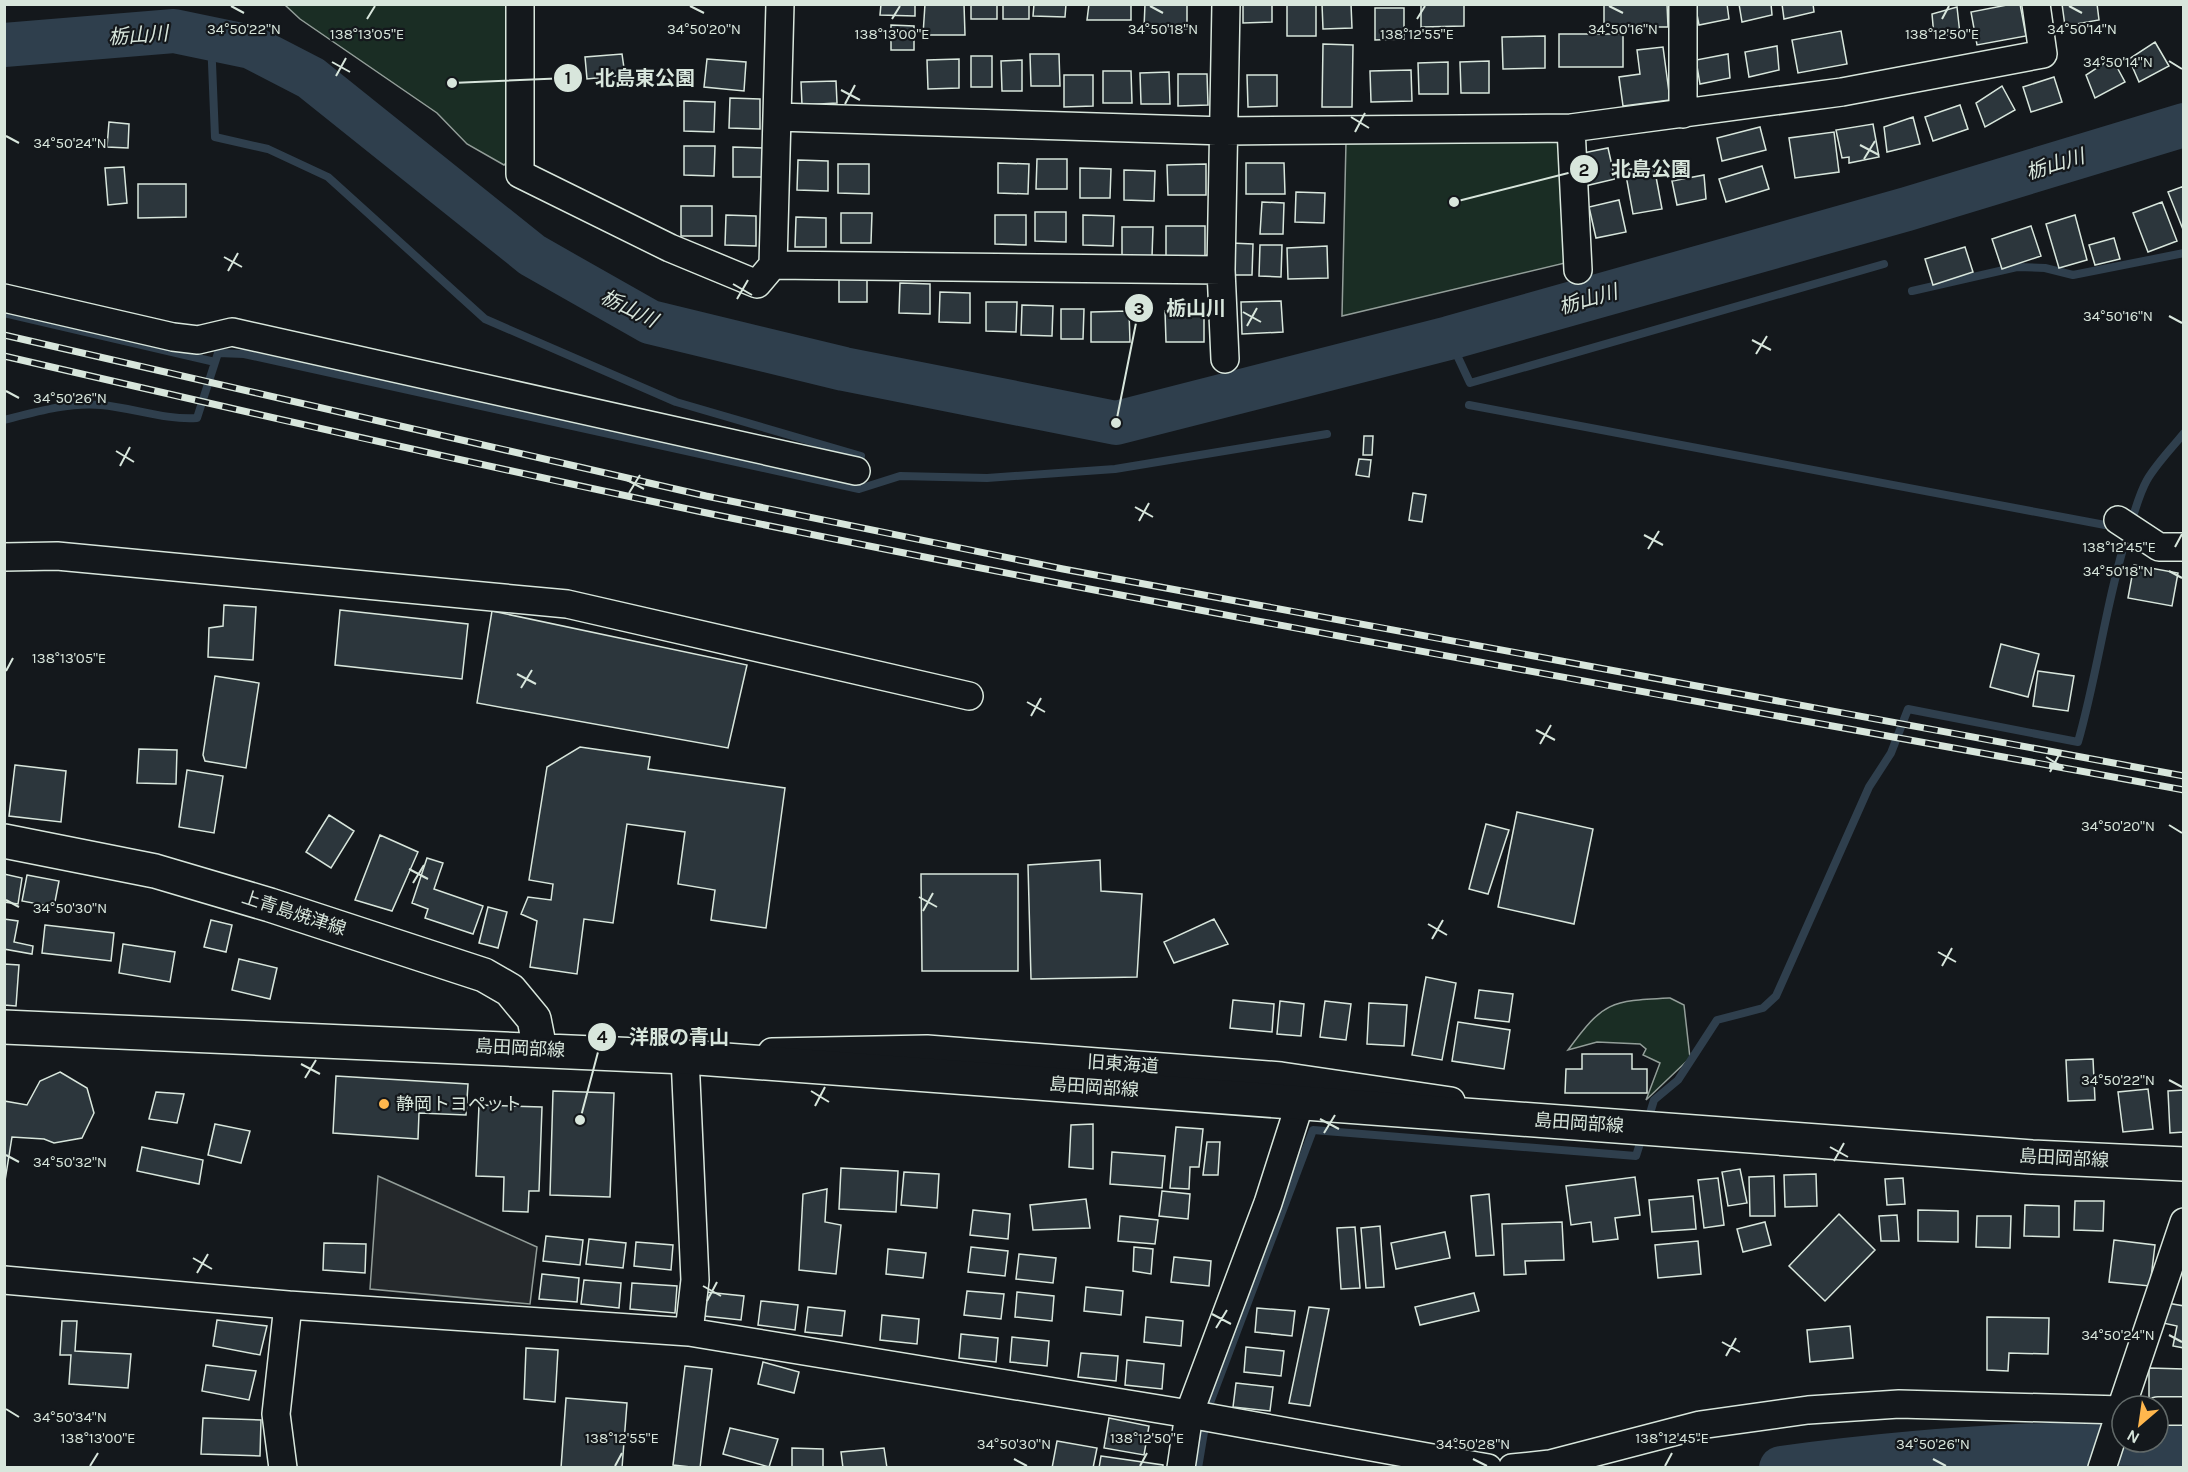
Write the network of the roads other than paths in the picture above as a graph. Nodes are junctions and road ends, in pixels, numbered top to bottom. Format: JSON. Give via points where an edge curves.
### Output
{"nodes":[{"id":1,"x":520,"y":4,"type":"edge"},
{"id":2,"x":780,"y":4,"type":"edge"},
{"id":3,"x":1226,"y":4,"type":"edge"},
{"id":4,"x":1683,"y":4,"type":"edge"},
{"id":5,"x":2036,"y":4,"type":"edge"},
{"id":6,"x":1683,"y":114,"type":"junction"},
{"id":7,"x":777,"y":117,"type":"junction"},
{"id":8,"x":1571,"y":128,"type":"junction"},
{"id":9,"x":1225,"y":131,"type":"junction"},
{"id":10,"x":773,"y":265,"type":"junction"},
{"id":11,"x":1221,"y":270,"type":"junction"},
{"id":12,"x":1578,"y":270,"type":"dead end"},
{"id":13,"x":4,"y":298,"type":"edge"},
{"id":14,"x":1225,"y":359,"type":"dead end"},
{"id":15,"x":856,"y":471,"type":"dead end"},
{"id":16,"x":2118,"y":519,"type":"dead end"},
{"id":17,"x":2184,"y":547,"type":"edge"},
{"id":18,"x":4,"y":557,"type":"edge"},
{"id":19,"x":969,"y":696,"type":"dead end"},
{"id":20,"x":4,"y":841,"type":"edge"},
{"id":21,"x":4,"y":1027,"type":"edge"},
{"id":22,"x":540,"y":1049,"type":"junction"},
{"id":23,"x":685,"y":1057,"type":"junction"},
{"id":24,"x":1300,"y":1103,"type":"junction"},
{"id":25,"x":1557,"y":1122,"type":"junction"},
{"id":26,"x":2184,"y":1164,"type":"edge"},
{"id":27,"x":2184,"y":1222,"type":"edge"},
{"id":28,"x":4,"y":1280,"type":"edge"},
{"id":29,"x":288,"y":1305,"type":"junction"},
{"id":30,"x":689,"y":1332,"type":"junction"},
{"id":31,"x":2126,"y":1394,"type":"edge"},
{"id":32,"x":2110,"y":1413,"type":"edge"},
{"id":33,"x":1189,"y":1414,"type":"junction"},
{"id":34,"x":2110,"y":1443,"type":"edge"},
{"id":35,"x":283,"y":1467,"type":"edge"},
{"id":36,"x":1181,"y":1467,"type":"edge"},
{"id":37,"x":1488,"y":1467,"type":"edge"},
{"id":38,"x":1512,"y":1467,"type":"edge"},
{"id":39,"x":2102,"y":1467,"type":"edge"}],
"edges":[{"from":1,"to":10,"type":"street","via":[[520,174],[670,248],[757,284]]},
{"from":2,"to":7,"type":"street"},
{"from":3,"to":9,"type":"street"},
{"from":4,"to":6,"type":"street"},
{"from":5,"to":6,"type":"street","via":[[2043,54],[1842,92]]},
{"from":6,"to":8,"type":"street"},
{"from":7,"to":9,"type":"street"},
{"from":7,"to":10,"type":"street"},
{"from":8,"to":9,"type":"street"},
{"from":8,"to":12,"type":"street"},
{"from":9,"to":11,"type":"street"},
{"from":10,"to":11,"type":"street"},
{"from":11,"to":14,"type":"street"},
{"from":13,"to":15,"type":"street","via":[[198,340],[231,332]]},
{"from":16,"to":17,"type":"street","via":[[2159,547]]},
{"from":18,"to":19,"type":"street","via":[[57,556],[567,604]]},
{"from":20,"to":22,"type":"main road","name":"上青島焼津線","via":[[154,871],[484,975],[510,990],[534,1019]]},
{"from":21,"to":22,"type":"main road","name":"島田岡部線"},
{"from":22,"to":23,"type":"main road","name":"島田岡部線"},
{"from":23,"to":24,"type":"main road","name":"島田岡部線"},
{"from":23,"to":25,"type":"street","name":"旧東海道","via":[[813,1049],[951,1051],[1281,1076],[1412,1094]]},
{"from":23,"to":30,"type":"street","via":[[695,1280]]},
{"from":24,"to":25,"type":"main road","name":"島田岡部線"},
{"from":24,"to":33,"type":"street","via":[[1268,1203]]},
{"from":25,"to":26,"type":"main road","name":"島田岡部線","via":[[2032,1157]]},
{"from":27,"to":31,"type":"street"},
{"from":28,"to":29,"type":"street"},
{"from":29,"to":30,"type":"street"},
{"from":29,"to":35,"type":"street","via":[[276,1414]]},
{"from":30,"to":33,"type":"street"},
{"from":32,"to":38,"type":"street","via":[[1899,1404],[1808,1410],[1700,1425],[1550,1464]]},
{"from":33,"to":36,"type":"street"},
{"from":33,"to":37,"type":"street"},
{"from":34,"to":39,"type":"street"}]}
